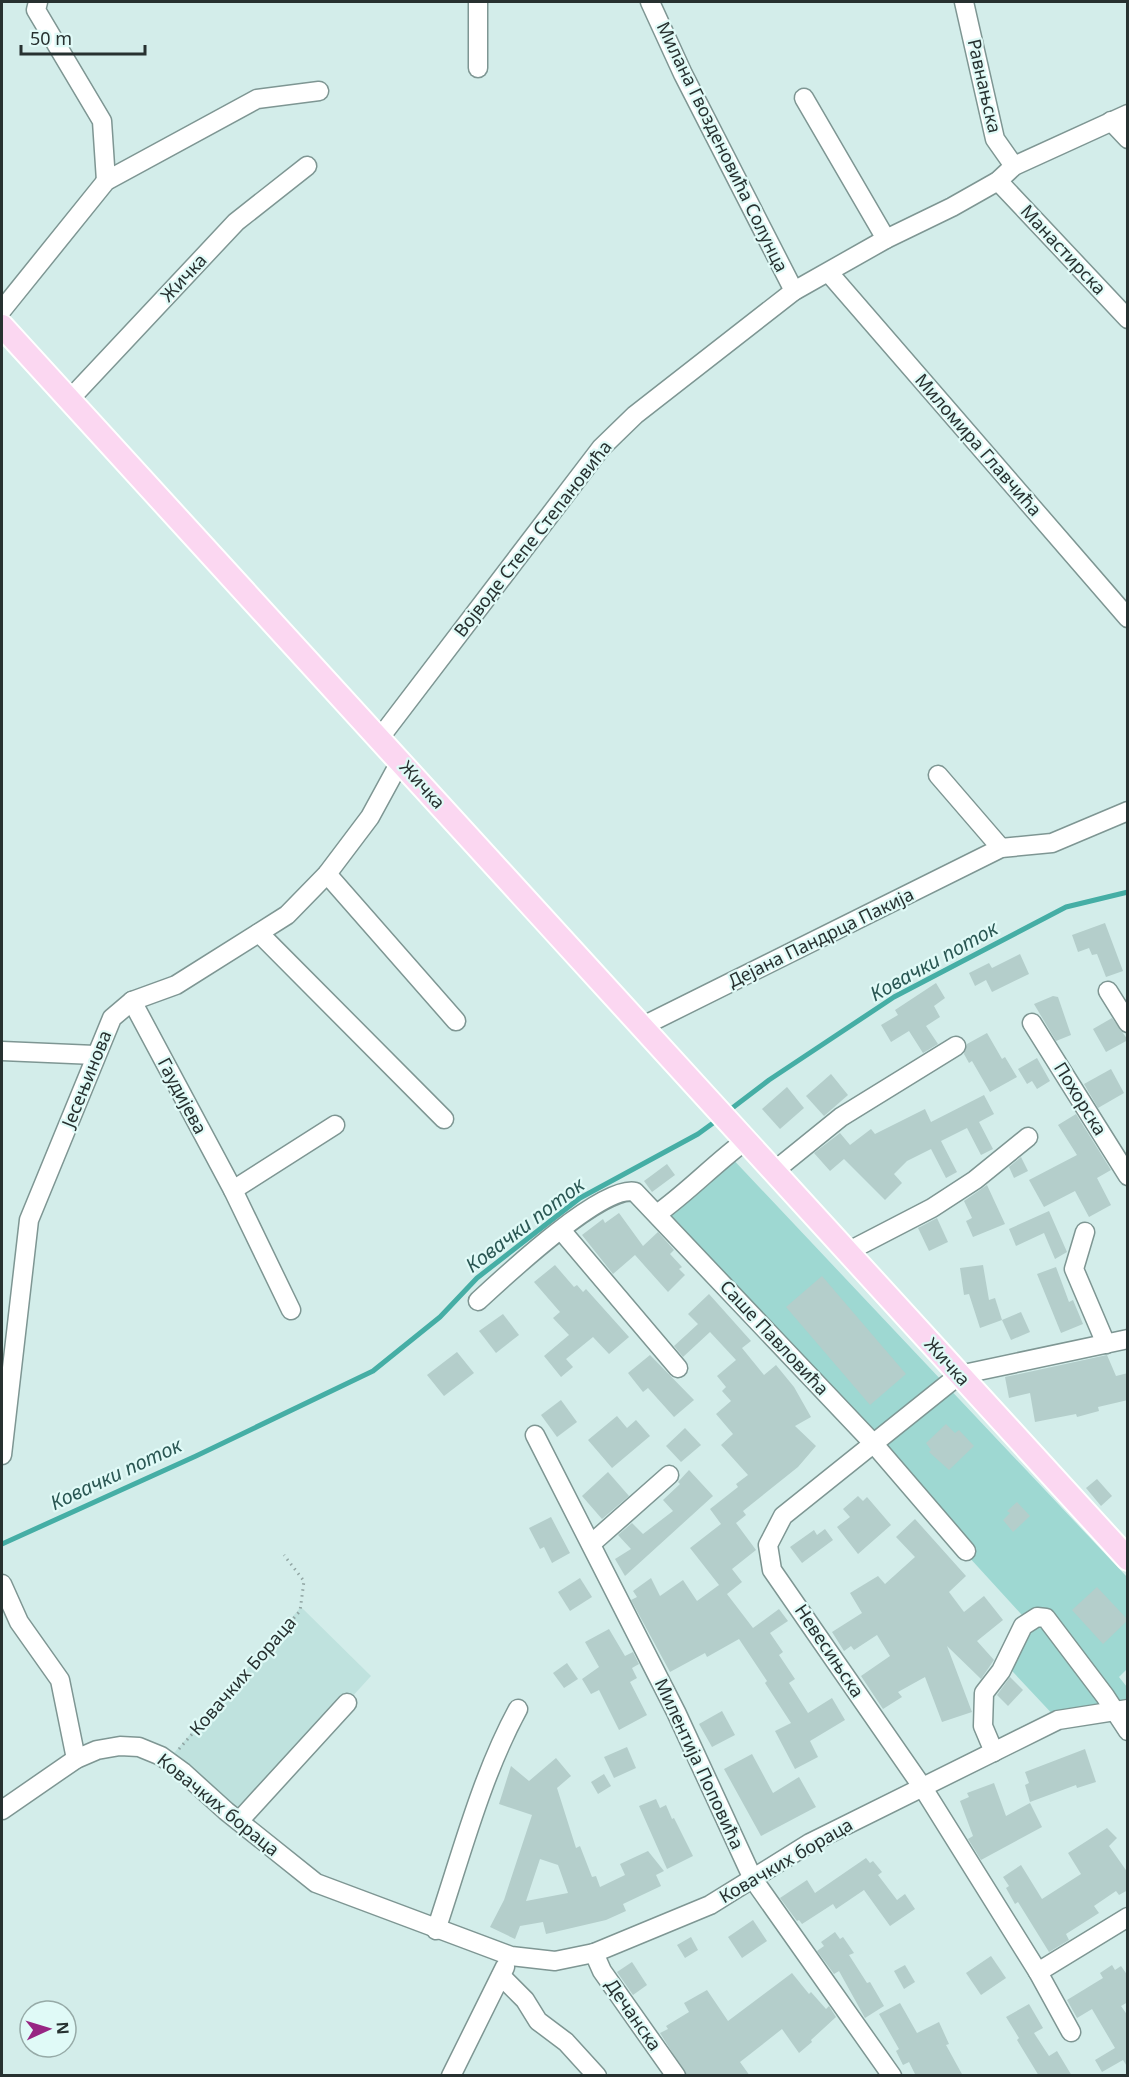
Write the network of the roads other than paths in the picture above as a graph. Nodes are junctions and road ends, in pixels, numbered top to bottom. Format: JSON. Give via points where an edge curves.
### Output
{"nodes":[{"id":1,"x":39,"y":2,"type":"edge"},
{"id":2,"x":477,"y":2,"type":"edge"},
{"id":3,"x":650,"y":2,"type":"edge"},
{"id":4,"x":964,"y":2,"type":"edge"},
{"id":5,"x":478,"y":68,"type":"dead end"},
{"id":6,"x":319,"y":91,"type":"dead end"},
{"id":7,"x":804,"y":98,"type":"dead end"},
{"id":8,"x":1119,"y":118,"type":"edge"},
{"id":9,"x":1128,"y":139,"type":"edge"},
{"id":10,"x":307,"y":166,"type":"dead end"},
{"id":11,"x":1014,"y":166,"type":"junction"},
{"id":12,"x":998,"y":181,"type":"junction"},
{"id":13,"x":106,"y":182,"type":"junction"},
{"id":14,"x":886,"y":239,"type":"junction"},
{"id":15,"x":829,"y":273,"type":"junction"},
{"id":16,"x":794,"y":291,"type":"junction"},
{"id":17,"x":2,"y":310,"type":"edge"},
{"id":18,"x":1128,"y":319,"type":"edge"},
{"id":19,"x":2,"y":326,"type":"edge"},
{"id":20,"x":69,"y":400,"type":"junction"},
{"id":21,"x":1128,"y":618,"type":"edge"},
{"id":22,"x":379,"y":739,"type":"junction"},
{"id":23,"x":400,"y":762,"type":"junction"},
{"id":24,"x":938,"y":775,"type":"dead end"},
{"id":25,"x":1128,"y":812,"type":"edge"},
{"id":26,"x":1001,"y":848,"type":"junction"},
{"id":27,"x":327,"y":874,"type":"junction"},
{"id":28,"x":259,"y":933,"type":"junction"},
{"id":29,"x":1108,"y":991,"type":"dead end"},
{"id":30,"x":132,"y":1001,"type":"junction"},
{"id":31,"x":456,"y":1021,"type":"dead end"},
{"id":32,"x":1032,"y":1023,"type":"dead end"},
{"id":33,"x":1128,"y":1023,"type":"edge"},
{"id":34,"x":641,"y":1027,"type":"junction"},
{"id":35,"x":956,"y":1046,"type":"dead end"},
{"id":36,"x":2,"y":1052,"type":"edge"},
{"id":37,"x":95,"y":1055,"type":"junction"},
{"id":38,"x":444,"y":1119,"type":"dead end"},
{"id":39,"x":335,"y":1125,"type":"dead end"},
{"id":40,"x":741,"y":1137,"type":"junction"},
{"id":41,"x":1028,"y":1137,"type":"dead end"},
{"id":42,"x":773,"y":1172,"type":"junction"},
{"id":43,"x":1128,"y":1176,"type":"edge"},
{"id":44,"x":232,"y":1190,"type":"junction"},
{"id":45,"x":657,"y":1214,"type":"junction"},
{"id":46,"x":561,"y":1230,"type":"junction"},
{"id":47,"x":1085,"y":1232,"type":"dead end"},
{"id":48,"x":847,"y":1252,"type":"junction"},
{"id":49,"x":478,"y":1301,"type":"dead end"},
{"id":50,"x":291,"y":1310,"type":"dead end"},
{"id":51,"x":1128,"y":1339,"type":"edge"},
{"id":52,"x":1106,"y":1344,"type":"junction"},
{"id":53,"x":678,"y":1368,"type":"dead end"},
{"id":54,"x":958,"y":1375,"type":"junction"},
{"id":55,"x":535,"y":1435,"type":"dead end"},
{"id":56,"x":873,"y":1443,"type":"junction"},
{"id":57,"x":2,"y":1455,"type":"edge"},
{"id":58,"x":669,"y":1475,"type":"dead end"},
{"id":59,"x":591,"y":1544,"type":"junction"},
{"id":60,"x":966,"y":1551,"type":"dead end"},
{"id":61,"x":1125,"y":1553,"type":"edge"},
{"id":62,"x":2,"y":1584,"type":"edge"},
{"id":63,"x":348,"y":1703,"type":"dead end"},
{"id":64,"x":518,"y":1709,"type":"dead end"},
{"id":65,"x":1120,"y":1710,"type":"edge"},
{"id":66,"x":1128,"y":1731,"type":"edge"},
{"id":67,"x":994,"y":1752,"type":"junction"},
{"id":68,"x":76,"y":1759,"type":"junction"},
{"id":69,"x":923,"y":1788,"type":"junction"},
{"id":70,"x":2,"y":1810,"type":"edge"},
{"id":71,"x":238,"y":1821,"type":"junction"},
{"id":72,"x":753,"y":1879,"type":"junction"},
{"id":73,"x":1128,"y":1917,"type":"edge"},
{"id":74,"x":436,"y":1930,"type":"junction"},
{"id":75,"x":594,"y":1953,"type":"junction"},
{"id":76,"x":511,"y":1956,"type":"junction"},
{"id":77,"x":1038,"y":1972,"type":"junction"},
{"id":78,"x":501,"y":1976,"type":"junction"},
{"id":79,"x":1071,"y":2032,"type":"dead end"},
{"id":80,"x":451,"y":2076,"type":"edge"},
{"id":81,"x":597,"y":2076,"type":"edge"},
{"id":82,"x":676,"y":2076,"type":"edge"},
{"id":83,"x":892,"y":2076,"type":"edge"}],
"edges":[{"from":1,"to":13,"type":"street","via":[[36,10],[102,121]]},
{"from":2,"to":5,"type":"street"},
{"from":3,"to":16,"type":"street","name":"Милана Гвозденовића Солунца"},
{"from":4,"to":11,"type":"street","name":"Равнањска","via":[[995,139]]},
{"from":6,"to":13,"type":"street","via":[[257,99]]},
{"from":7,"to":14,"type":"street"},
{"from":8,"to":9,"type":"street"},
{"from":8,"to":11,"type":"street","name":"Војводе Степе Степановића"},
{"from":10,"to":20,"type":"street","name":"Жичка","via":[[236,222]]},
{"from":11,"to":12,"type":"street","name":"Војводе Степе Степановића"},
{"from":12,"to":14,"type":"street","name":"Војводе Степе Степановића"},
{"from":12,"to":18,"type":"street","name":"Манастирска"},
{"from":13,"to":17,"type":"street"},
{"from":14,"to":15,"type":"street","name":"Војводе Степе Степановића"},
{"from":15,"to":16,"type":"street","name":"Војводе Степе Степановића"},
{"from":15,"to":21,"type":"street","name":"Миломира Главчића"},
{"from":16,"to":22,"type":"street","name":"Војводе Степе Степановића","via":[[635,415],[601,448]]},
{"from":19,"to":20,"type":"main road","name":"Жичка"},
{"from":20,"to":22,"type":"main road","name":"Жичка"},
{"from":22,"to":23,"type":"main road","name":"Жичка"},
{"from":23,"to":27,"type":"street","name":"Јесењинова","via":[[370,817]]},
{"from":23,"to":34,"type":"main road","name":"Жичка"},
{"from":24,"to":26,"type":"street"},
{"from":25,"to":26,"type":"street","name":"Дејана Пандрца Пакија","via":[[1052,843]]},
{"from":26,"to":34,"type":"street","name":"Дејана Пандрца Пакија"},
{"from":27,"to":28,"type":"street","name":"Јесењинова","via":[[287,915]]},
{"from":27,"to":31,"type":"street"},
{"from":28,"to":30,"type":"street","name":"Јесењинова","via":[[176,985]]},
{"from":28,"to":38,"type":"street"},
{"from":29,"to":33,"type":"street"},
{"from":30,"to":37,"type":"street","name":"Јесењинова","via":[[112,1018]]},
{"from":30,"to":44,"type":"street","name":"Гаудијева"},
{"from":32,"to":43,"type":"street","name":"Похорска"},
{"from":34,"to":40,"type":"main road","name":"Жичка"},
{"from":35,"to":42,"type":"street","via":[[841,1117]]},
{"from":36,"to":37,"type":"street"},
{"from":37,"to":57,"type":"street","name":"Јесењинова","via":[[29,1220]]},
{"from":39,"to":44,"type":"street"},
{"from":40,"to":42,"type":"main road","name":"Жичка"},
{"from":40,"to":45,"type":"street","via":[[681,1198]]},
{"from":41,"to":48,"type":"street","via":[[975,1180],[932,1208]]},
{"from":42,"to":48,"type":"main road","name":"Жичка"},
{"from":44,"to":50,"type":"street","name":"Гаудијева"},
{"from":45,"to":46,"type":"street","name":"Саше Павловића","via":[[635,1192],[622,1191]]},
{"from":45,"to":56,"type":"street","name":"Саше Павловића"},
{"from":46,"to":49,"type":"street","name":"Саше Павловића"},
{"from":46,"to":53,"type":"street"},
{"from":47,"to":52,"type":"street","via":[[1074,1269]]},
{"from":48,"to":54,"type":"main road","name":"Жичка"},
{"from":51,"to":52,"type":"street"},
{"from":52,"to":54,"type":"street"},
{"from":54,"to":56,"type":"street","name":"Невесињска"},
{"from":54,"to":61,"type":"main road","name":"Жичка"},
{"from":55,"to":59,"type":"street","name":"Милентија Поповића"},
{"from":56,"to":60,"type":"street","name":"Саше Павловића"},
{"from":56,"to":69,"type":"street","name":"Невесињска","via":[[783,1516],[768,1545],[768,1559]]},
{"from":58,"to":59,"type":"street"},
{"from":59,"to":72,"type":"street","name":"Милентија Поповића","via":[[676,1712]]},
{"from":62,"to":68,"type":"street","via":[[19,1622],[60,1680]]},
{"from":63,"to":71,"type":"street","name":"Ковачких Бораца"},
{"from":64,"to":74,"type":"street","via":[[488,1776]]},
{"from":65,"to":66,"type":"street"},
{"from":65,"to":67,"type":"street","name":"Ковачких бораца","via":[[1058,1720]]},
{"from":65,"to":67,"type":"street","via":[[1046,1618],[1037,1617],[1023,1626],[984,1693],[983,1726]]},
{"from":67,"to":69,"type":"street","name":"Ковачких бораца"},
{"from":68,"to":70,"type":"street","name":"Ковачких бораца"},
{"from":68,"to":71,"type":"street","name":"Ковачких бораца","via":[[97,1750],[139,1747],[167,1761]]},
{"from":69,"to":72,"type":"street","name":"Ковачких бораца","via":[[810,1843]]},
{"from":69,"to":77,"type":"street","name":"Невесињска"},
{"from":71,"to":74,"type":"street","name":"Ковачких бораца","via":[[316,1883]]},
{"from":72,"to":75,"type":"street","name":"Ковачких бораца","via":[[710,1905]]},
{"from":72,"to":83,"type":"street","name":"Милентија Поповића"},
{"from":73,"to":77,"type":"street"},
{"from":74,"to":76,"type":"street","name":"Ковачких бораца"},
{"from":75,"to":76,"type":"street","name":"Ковачких бораца","via":[[555,1961]]},
{"from":75,"to":82,"type":"street","name":"Дечанска","via":[[602,1971]]},
{"from":76,"to":78,"type":"street"},
{"from":77,"to":79,"type":"street","name":"Невесињска"},
{"from":78,"to":80,"type":"street"},
{"from":78,"to":81,"type":"street","via":[[525,2000],[538,2021],[566,2042]]}]}
